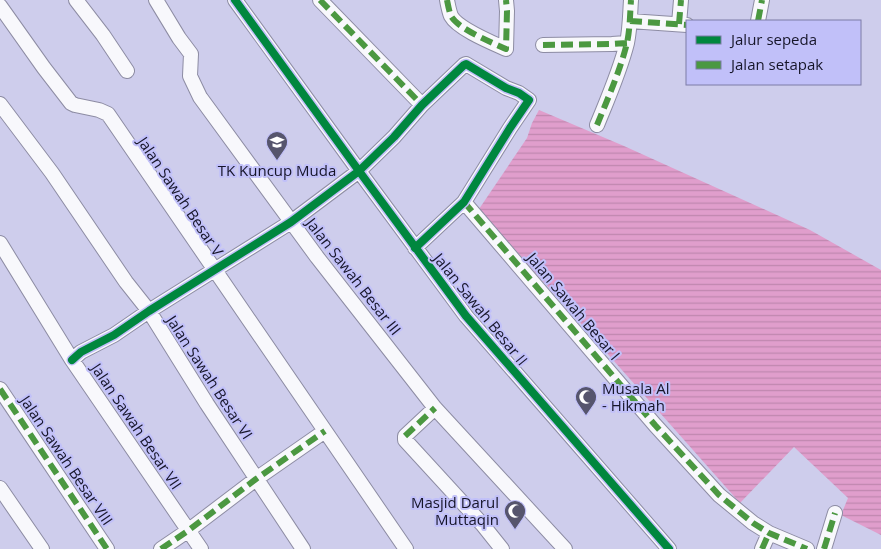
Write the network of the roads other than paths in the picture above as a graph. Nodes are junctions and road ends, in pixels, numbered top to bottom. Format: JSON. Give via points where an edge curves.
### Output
{"nodes":[{"id":1,"x":76,"y":0,"type":"edge"},
{"id":2,"x":156,"y":0,"type":"edge"},
{"id":3,"x":235,"y":0,"type":"edge"},
{"id":4,"x":320,"y":0,"type":"edge"},
{"id":5,"x":447,"y":0,"type":"edge"},
{"id":6,"x":506,"y":0,"type":"edge"},
{"id":7,"x":630,"y":0,"type":"edge"},
{"id":8,"x":681,"y":0,"type":"edge"},
{"id":9,"x":762,"y":0,"type":"edge"},
{"id":10,"x":0,"y":6,"type":"edge"},
{"id":11,"x":758,"y":20,"type":"edge"},
{"id":12,"x":630,"y":21,"type":"junction"},
{"id":13,"x":683,"y":24,"type":"edge"},
{"id":14,"x":627,"y":43,"type":"junction"},
{"id":15,"x":542,"y":45,"type":"dead end"},
{"id":16,"x":127,"y":71,"type":"dead end"},
{"id":17,"x":0,"y":104,"type":"edge"},
{"id":18,"x":422,"y":105,"type":"junction"},
{"id":19,"x":597,"y":125,"type":"dead end"},
{"id":20,"x":358,"y":171,"type":"junction"},
{"id":21,"x":464,"y":202,"type":"junction"},
{"id":22,"x":291,"y":222,"type":"junction"},
{"id":23,"x":0,"y":243,"type":"edge"},
{"id":24,"x":415,"y":248,"type":"junction"},
{"id":25,"x":215,"y":269,"type":"junction"},
{"id":26,"x":149,"y":311,"type":"junction"},
{"id":27,"x":72,"y":360,"type":"junction"},
{"id":28,"x":0,"y":389,"type":"edge"},
{"id":29,"x":435,"y":408,"type":"junction"},
{"id":30,"x":325,"y":431,"type":"junction"},
{"id":31,"x":256,"y":479,"type":"junction"},
{"id":32,"x":0,"y":488,"type":"edge"},
{"id":33,"x":835,"y":513,"type":"dead end"},
{"id":34,"x":188,"y":530,"type":"junction"},
{"id":35,"x":769,"y":533,"type":"junction"},
{"id":36,"x":42,"y":549,"type":"edge"},
{"id":37,"x":107,"y":549,"type":"edge"},
{"id":38,"x":161,"y":549,"type":"edge"},
{"id":39,"x":201,"y":549,"type":"edge"},
{"id":40,"x":303,"y":549,"type":"edge"},
{"id":41,"x":406,"y":549,"type":"edge"},
{"id":42,"x":502,"y":549,"type":"edge"},
{"id":43,"x":565,"y":549,"type":"edge"},
{"id":44,"x":669,"y":549,"type":"edge"},
{"id":45,"x":762,"y":549,"type":"edge"},
{"id":46,"x":808,"y":549,"type":"edge"},
{"id":47,"x":824,"y":549,"type":"edge"}],
"edges":[{"from":1,"to":16,"type":"street"},
{"from":2,"to":22,"type":"street","name":"Jalan Sawah Besar III","via":[[191,54],[190,76],[200,97]]},
{"from":3,"to":20,"type":"street","name":"Jalan Sawah Besar II"},
{"from":4,"to":18,"type":"street"},
{"from":5,"to":6,"type":"street","via":[[452,17],[461,25],[506,49]]},
{"from":7,"to":12,"type":"street"},
{"from":8,"to":13,"type":"street"},
{"from":9,"to":11,"type":"street"},
{"from":10,"to":25,"type":"street","name":"Jalan Sawah Besar V","via":[[72,103],[108,114]]},
{"from":12,"to":13,"type":"street"},
{"from":12,"to":14,"type":"street"},
{"from":14,"to":15,"type":"street"},
{"from":14,"to":19,"type":"street"},
{"from":17,"to":26,"type":"street","name":"Jalan Sawah Besar VI"},
{"from":18,"to":20,"type":"street"},
{"from":18,"to":21,"type":"street","via":[[465,64],[529,100]]},
{"from":20,"to":22,"type":"street"},
{"from":20,"to":24,"type":"street","name":"Jalan Sawah Besar II"},
{"from":21,"to":24,"type":"street"},
{"from":21,"to":35,"type":"street","name":"Jalan Sawah Besar I","via":[[712,488]]},
{"from":22,"to":25,"type":"street"},
{"from":22,"to":29,"type":"street","name":"Jalan Sawah Besar III"},
{"from":23,"to":27,"type":"street","name":"Jalan Sawah Besar VII"},
{"from":24,"to":44,"type":"street","name":"Jalan Sawah Besar II","via":[[466,316]]},
{"from":25,"to":26,"type":"street"},
{"from":25,"to":30,"type":"street","name":"Jalan Sawah Besar V"},
{"from":26,"to":27,"type":"street"},
{"from":26,"to":31,"type":"street","name":"Jalan Sawah Besar VI"},
{"from":27,"to":34,"type":"street","name":"Jalan Sawah Besar VII"},
{"from":28,"to":37,"type":"street","name":"Jalan Sawah Besar VIII"},
{"from":29,"to":42,"type":"street","via":[[405,436],[405,440]]},
{"from":29,"to":43,"type":"street","name":"Jalan Sawah Besar III"},
{"from":30,"to":31,"type":"street"},
{"from":30,"to":41,"type":"street","name":"Jalan Sawah Besar V"},
{"from":31,"to":34,"type":"street"},
{"from":31,"to":40,"type":"street","name":"Jalan Sawah Besar VI"},
{"from":32,"to":36,"type":"street"},
{"from":33,"to":47,"type":"street"},
{"from":34,"to":38,"type":"street"},
{"from":34,"to":39,"type":"street","name":"Jalan Sawah Besar VII"},
{"from":35,"to":45,"type":"street"},
{"from":35,"to":46,"type":"street","name":"Jalan Sawah Besar I"}]}
